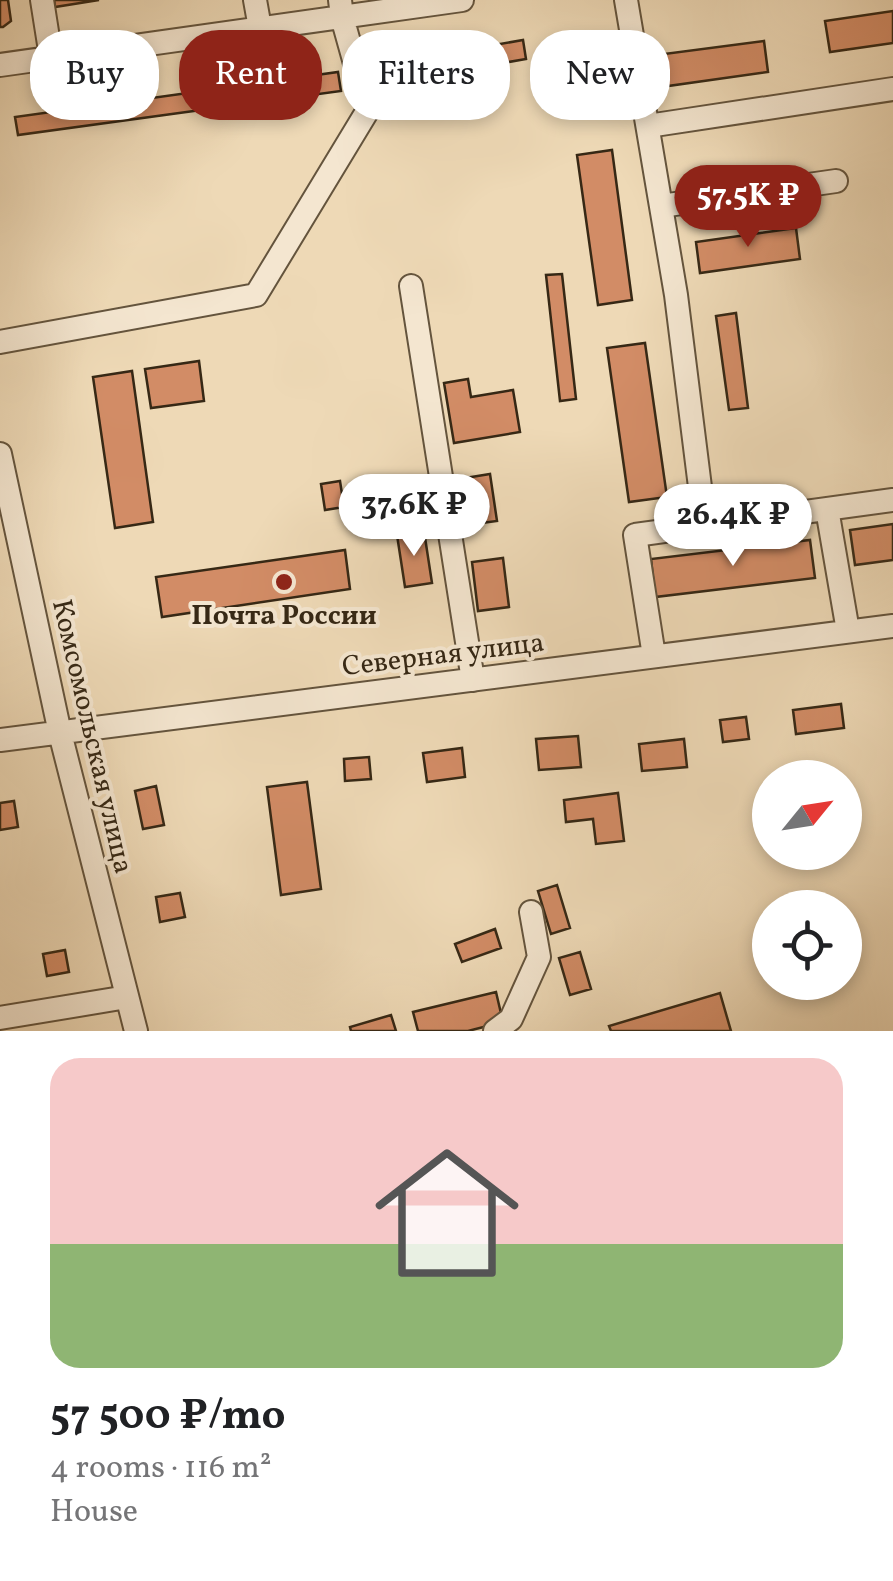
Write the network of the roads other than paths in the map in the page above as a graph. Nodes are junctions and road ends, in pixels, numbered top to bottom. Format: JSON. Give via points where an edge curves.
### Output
{"nodes":[{"id":1,"x":42,"y":0,"type":"edge"},
{"id":2,"x":256,"y":0,"type":"edge"},
{"id":3,"x":457,"y":0,"type":"edge"},
{"id":4,"x":626,"y":0,"type":"edge"},
{"id":5,"x":341,"y":8,"type":"edge"},
{"id":6,"x":260,"y":28,"type":"junction"},
{"id":7,"x":47,"y":30,"type":"edge"},
{"id":8,"x":159,"y":42,"type":"edge"},
{"id":9,"x":30,"y":60,"type":"edge"},
{"id":10,"x":0,"y":65,"type":"edge"},
{"id":11,"x":893,"y":89,"type":"edge"},
{"id":12,"x":648,"y":126,"type":"junction"},
{"id":13,"x":836,"y":181,"type":"dead end"},
{"id":14,"x":661,"y":206,"type":"junction"},
{"id":15,"x":411,"y":286,"type":"dead end"},
{"id":16,"x":0,"y":342,"type":"edge"},
{"id":17,"x":0,"y":454,"type":"edge"},
{"id":18,"x":893,"y":500,"type":"edge"},
{"id":19,"x":827,"y":509,"type":"junction"},
{"id":20,"x":7,"y":522,"type":"edge"},
{"id":21,"x":704,"y":527,"type":"junction"},
{"id":22,"x":893,"y":626,"type":"edge"},
{"id":23,"x":848,"y":632,"type":"junction"},
{"id":24,"x":654,"y":656,"type":"junction"},
{"id":25,"x":474,"y":680,"type":"junction"},
{"id":26,"x":60,"y":733,"type":"junction"},
{"id":27,"x":0,"y":740,"type":"edge"},
{"id":28,"x":530,"y":912,"type":"dead end"},
{"id":29,"x":127,"y":996,"type":"junction"},
{"id":30,"x":0,"y":1018,"type":"edge"},
{"id":31,"x":136,"y":1031,"type":"edge"},
{"id":32,"x":494,"y":1031,"type":"edge"}],
"edges":[{"from":1,"to":7,"type":"street"},
{"from":2,"to":6,"type":"street"},
{"from":3,"to":5,"type":"street"},
{"from":4,"to":12,"type":"street"},
{"from":5,"to":6,"type":"street"},
{"from":5,"to":16,"type":"street","via":[[368,110],[256,294]]},
{"from":6,"to":8,"type":"street"},
{"from":9,"to":10,"type":"street"},
{"from":11,"to":12,"type":"street"},
{"from":12,"to":14,"type":"street"},
{"from":13,"to":14,"type":"street"},
{"from":14,"to":21,"type":"street"},
{"from":15,"to":25,"type":"street"},
{"from":17,"to":20,"type":"street","name":"Комсомольская улица"},
{"from":18,"to":19,"type":"street"},
{"from":19,"to":21,"type":"street"},
{"from":19,"to":23,"type":"street"},
{"from":20,"to":26,"type":"street","name":"Комсомольская улица"},
{"from":21,"to":24,"type":"street","via":[[635,535]]},
{"from":22,"to":23,"type":"street","name":"Северная улица"},
{"from":23,"to":24,"type":"street","name":"Северная улица"},
{"from":24,"to":25,"type":"street","name":"Северная улица"},
{"from":25,"to":26,"type":"street","name":"Северная улица"},
{"from":26,"to":27,"type":"street","name":"Северная улица"},
{"from":26,"to":29,"type":"street","name":"Комсомольская улица"},
{"from":28,"to":32,"type":"street","via":[[539,956],[511,1019]]},
{"from":29,"to":30,"type":"street"},
{"from":29,"to":31,"type":"street","name":"Комсомольская улица"}]}
